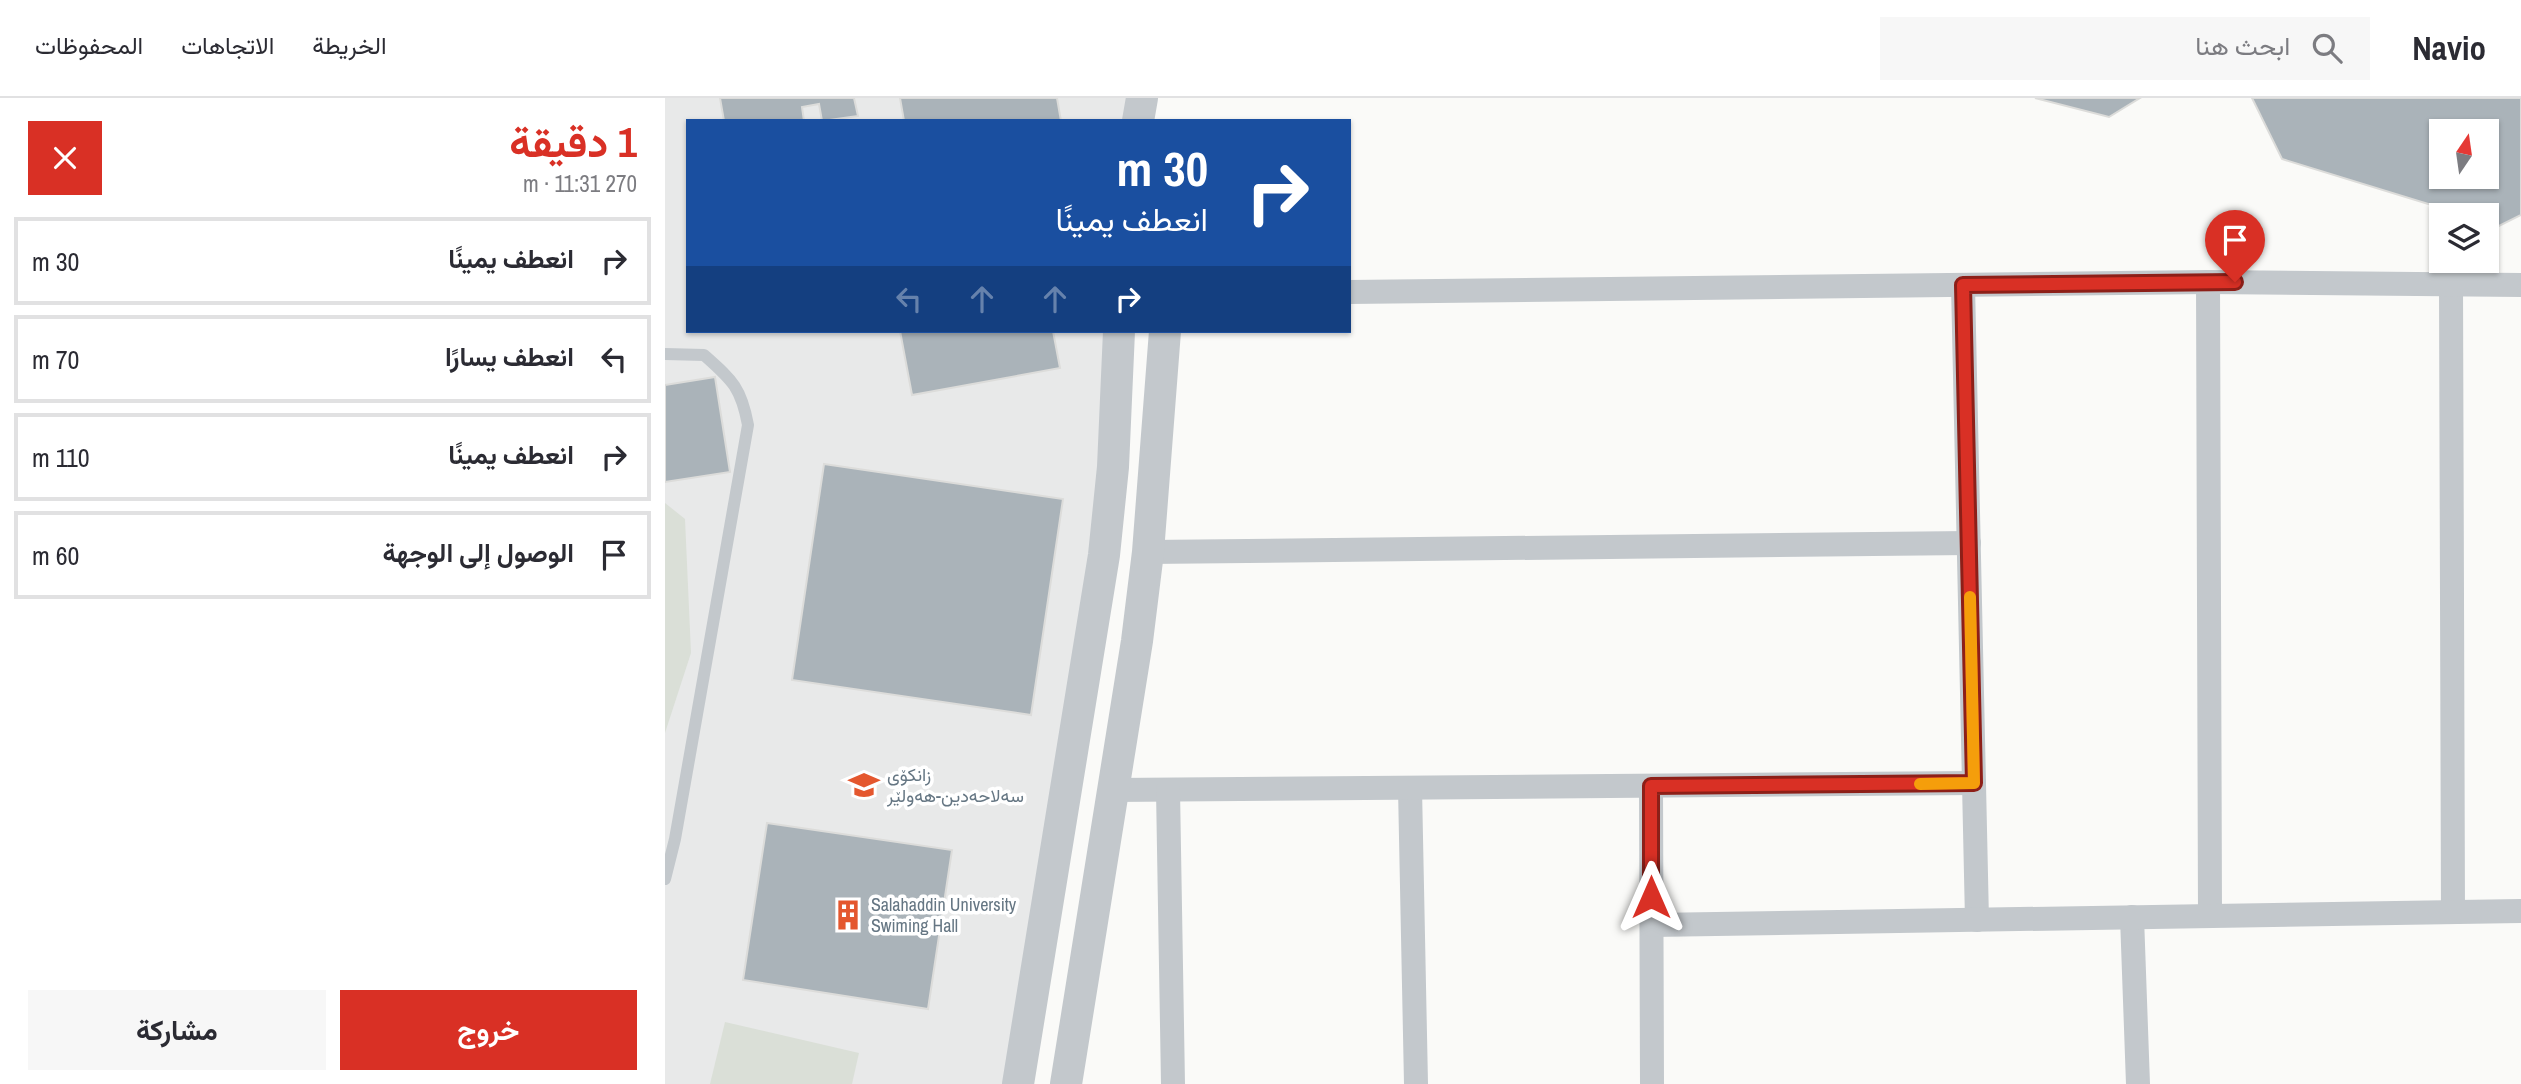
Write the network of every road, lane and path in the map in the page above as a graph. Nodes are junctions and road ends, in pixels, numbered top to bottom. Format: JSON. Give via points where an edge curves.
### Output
{"nodes":[{"id":1,"x":1142,"y":98,"type":"edge"},
{"id":2,"x":1159,"y":98,"type":"edge"},
{"id":3,"x":1138,"y":119,"type":"edge"},
{"id":4,"x":1162,"y":119,"type":"edge"},
{"id":5,"x":2208,"y":282,"type":"junction"},
{"id":6,"x":1963,"y":285,"type":"junction"},
{"id":7,"x":2451,"y":285,"type":"junction"},
{"id":8,"x":2521,"y":285,"type":"edge"},
{"id":9,"x":1351,"y":292,"type":"edge"},
{"id":10,"x":1119,"y":333,"type":"edge"},
{"id":11,"x":1165,"y":333,"type":"edge"},
{"id":12,"x":665,"y":354,"type":"edge"},
{"id":13,"x":1969,"y":542,"type":"junction"},
{"id":14,"x":1148,"y":552,"type":"junction"},
{"id":15,"x":1974,"y":783,"type":"junction"},
{"id":16,"x":1651,"y":786,"type":"junction"},
{"id":17,"x":1410,"y":788,"type":"junction"},
{"id":18,"x":1114,"y":790,"type":"junction"},
{"id":19,"x":1168,"y":790,"type":"junction"},
{"id":20,"x":665,"y":879,"type":"edge"},
{"id":21,"x":2521,"y":911,"type":"edge"},
{"id":22,"x":2453,"y":912,"type":"junction"},
{"id":23,"x":2210,"y":916,"type":"junction"},
{"id":24,"x":2133,"y":917,"type":"junction"},
{"id":25,"x":1977,"y":920,"type":"junction"},
{"id":26,"x":1652,"y":925,"type":"junction"},
{"id":27,"x":1034,"y":992,"type":"junction"},
{"id":28,"x":1079,"y":1002,"type":"junction"},
{"id":29,"x":1019,"y":1084,"type":"edge"},
{"id":30,"x":1066,"y":1084,"type":"edge"},
{"id":31,"x":1173,"y":1084,"type":"edge"},
{"id":32,"x":1416,"y":1084,"type":"edge"},
{"id":33,"x":1652,"y":1084,"type":"edge"},
{"id":34,"x":2138,"y":1084,"type":"edge"}],
"edges":[{"from":1,"to":3,"type":"street"},
{"from":2,"to":4,"type":"street"},
{"from":5,"to":6,"type":"street"},
{"from":5,"to":7,"type":"street"},
{"from":5,"to":23,"type":"street"},
{"from":6,"to":9,"type":"street"},
{"from":6,"to":13,"type":"street"},
{"from":7,"to":8,"type":"street"},
{"from":7,"to":22,"type":"street"},
{"from":10,"to":27,"type":"street","via":[[1104,555]]},
{"from":11,"to":14,"type":"street"},
{"from":12,"to":20,"type":"lane","via":[[704,355],[727,375],[743,398],[748,425]]},
{"from":13,"to":14,"type":"street"},
{"from":13,"to":15,"type":"street"},
{"from":14,"to":18,"type":"street"},
{"from":15,"to":16,"type":"street"},
{"from":15,"to":25,"type":"street"},
{"from":16,"to":17,"type":"street"},
{"from":16,"to":26,"type":"street"},
{"from":17,"to":19,"type":"street"},
{"from":17,"to":32,"type":"street"},
{"from":18,"to":19,"type":"street"},
{"from":18,"to":28,"type":"street"},
{"from":19,"to":31,"type":"street"},
{"from":21,"to":22,"type":"street"},
{"from":22,"to":23,"type":"street"},
{"from":23,"to":24,"type":"street"},
{"from":24,"to":25,"type":"street"},
{"from":24,"to":34,"type":"street"},
{"from":25,"to":26,"type":"street"},
{"from":26,"to":33,"type":"street"},
{"from":27,"to":28,"type":"street"},
{"from":27,"to":29,"type":"street"},
{"from":28,"to":30,"type":"street"}]}
